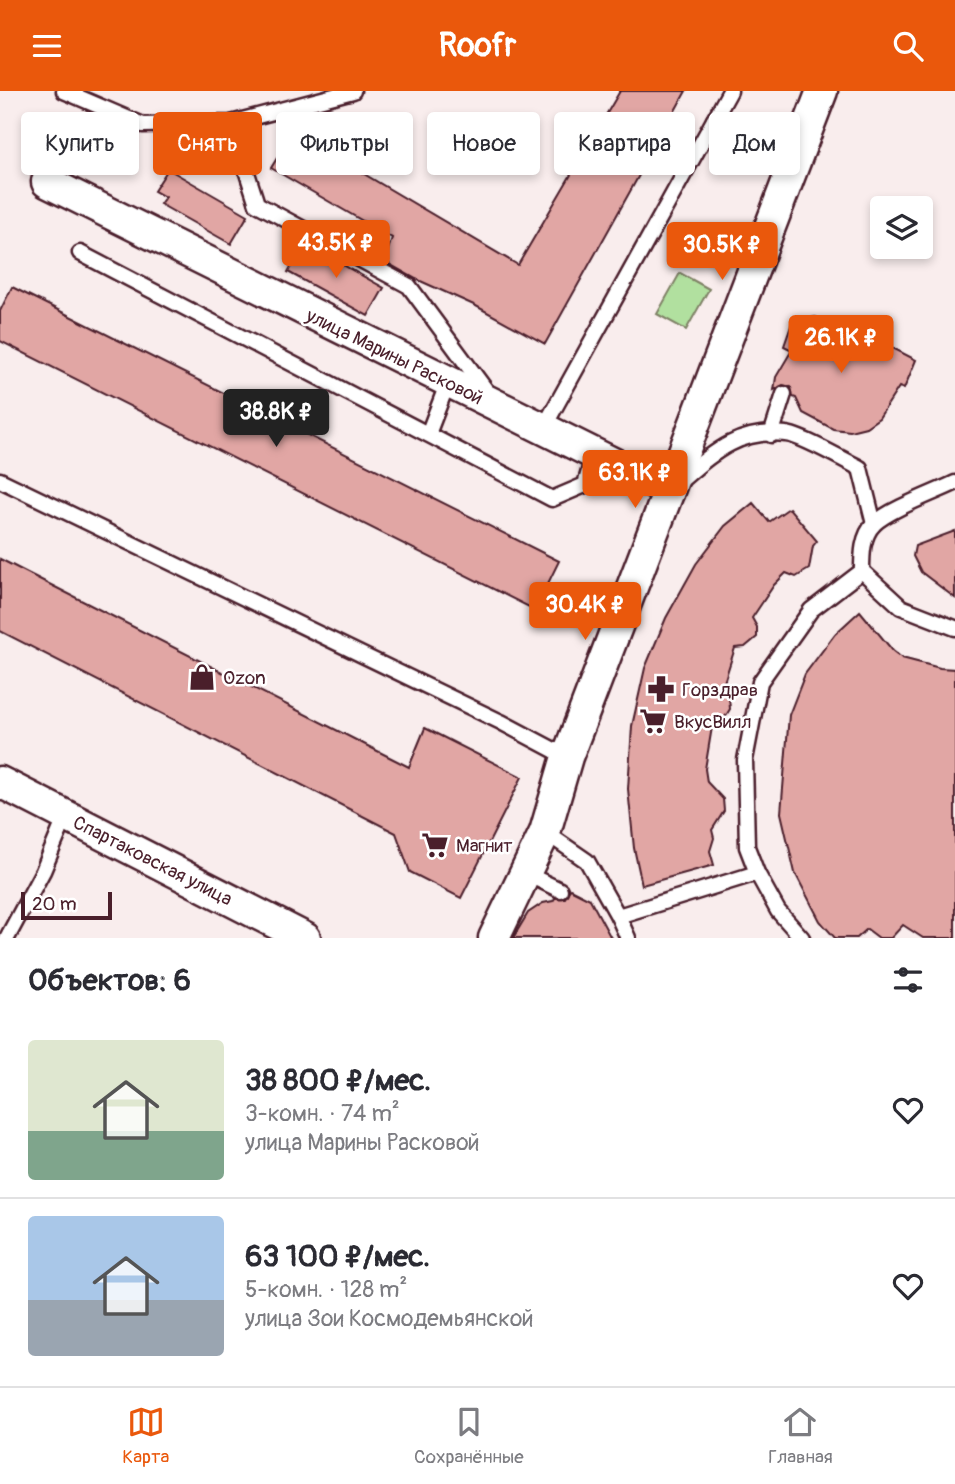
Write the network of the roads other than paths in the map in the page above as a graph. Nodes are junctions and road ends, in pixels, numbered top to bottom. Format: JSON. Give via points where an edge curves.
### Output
{"nodes":[{"id":1,"x":64,"y":91,"type":"edge"},
{"id":2,"x":353,"y":91,"type":"edge"},
{"id":3,"x":730,"y":91,"type":"edge"},
{"id":4,"x":822,"y":91,"type":"edge"},
{"id":5,"x":718,"y":112,"type":"edge"},
{"id":6,"x":262,"y":115,"type":"edge"},
{"id":7,"x":153,"y":125,"type":"edge"},
{"id":8,"x":709,"y":129,"type":"edge"},
{"id":9,"x":800,"y":149,"type":"edge"},
{"id":10,"x":248,"y":175,"type":"edge"},
{"id":11,"x":790,"y":175,"type":"edge"},
{"id":12,"x":47,"y":182,"type":"dead end"},
{"id":13,"x":80,"y":253,"type":"dead end"},
{"id":14,"x":448,"y":382,"type":"junction"},
{"id":15,"x":784,"y":394,"type":"dead end"},
{"id":16,"x":499,"y":407,"type":"junction"},
{"id":17,"x":543,"y":429,"type":"junction"},
{"id":18,"x":428,"y":434,"type":"junction"},
{"id":19,"x":771,"y":435,"type":"junction"},
{"id":20,"x":594,"y":454,"type":"junction"},
{"id":21,"x":0,"y":480,"type":"edge"},
{"id":22,"x":955,"y":483,"type":"edge"},
{"id":23,"x":669,"y":491,"type":"junction"},
{"id":24,"x":874,"y":524,"type":"junction"},
{"id":25,"x":862,"y":571,"type":"junction"},
{"id":26,"x":955,"y":628,"type":"edge"},
{"id":27,"x":567,"y":757,"type":"junction"},
{"id":28,"x":0,"y":782,"type":"edge"},
{"id":29,"x":66,"y":816,"type":"junction"},
{"id":30,"x":545,"y":832,"type":"junction"},
{"id":31,"x":525,"y":873,"type":"junction"},
{"id":32,"x":757,"y":873,"type":"junction"},
{"id":33,"x":560,"y":890,"type":"dead end"},
{"id":34,"x":618,"y":916,"type":"junction"},
{"id":35,"x":7,"y":938,"type":"edge"},
{"id":36,"x":305,"y":938,"type":"edge"},
{"id":37,"x":494,"y":938,"type":"edge"},
{"id":38,"x":628,"y":938,"type":"edge"},
{"id":39,"x":802,"y":938,"type":"edge"}],
"edges":[{"from":1,"to":7,"type":"lane","via":[[143,125]]},
{"from":2,"to":6,"type":"lane"},
{"from":3,"to":5,"type":"lane"},
{"from":4,"to":9,"type":"street"},
{"from":8,"to":17,"type":"lane"},
{"from":10,"to":16,"type":"lane","via":[[257,204],[409,286]]},
{"from":11,"to":23,"type":"street"},
{"from":12,"to":14,"type":"street","name":"улица Марины Расковой"},
{"from":13,"to":18,"type":"lane"},
{"from":14,"to":16,"type":"street","name":"улица Марины Расковой"},
{"from":14,"to":18,"type":"lane"},
{"from":15,"to":19,"type":"lane"},
{"from":16,"to":17,"type":"street","name":"улица Марины Расковой"},
{"from":17,"to":20,"type":"street","name":"улица Марины Расковой"},
{"from":18,"to":20,"type":"lane","via":[[552,499],[584,485]]},
{"from":19,"to":23,"type":"lane","via":[[741,436],[709,456]]},
{"from":19,"to":24,"type":"lane","via":[[788,434],[860,468]]},
{"from":20,"to":23,"type":"street","name":"улица Марины Расковой"},
{"from":21,"to":27,"type":"lane"},
{"from":22,"to":24,"type":"lane"},
{"from":23,"to":27,"type":"street"},
{"from":24,"to":25,"type":"lane","via":[[862,547]]},
{"from":25,"to":26,"type":"lane","via":[[901,607]]},
{"from":25,"to":32,"type":"lane","via":[[811,610],[761,681],[745,760],[747,847]]},
{"from":27,"to":30,"type":"street"},
{"from":28,"to":29,"type":"street","name":"Спартаковская улица"},
{"from":29,"to":35,"type":"lane"},
{"from":29,"to":36,"type":"street","name":"Спартаковская улица"},
{"from":30,"to":31,"type":"street"},
{"from":30,"to":34,"type":"lane","via":[[587,861]]},
{"from":31,"to":33,"type":"lane"},
{"from":31,"to":37,"type":"street"},
{"from":32,"to":34,"type":"lane"},
{"from":32,"to":39,"type":"lane","via":[[778,911]]},
{"from":34,"to":38,"type":"lane"}]}
